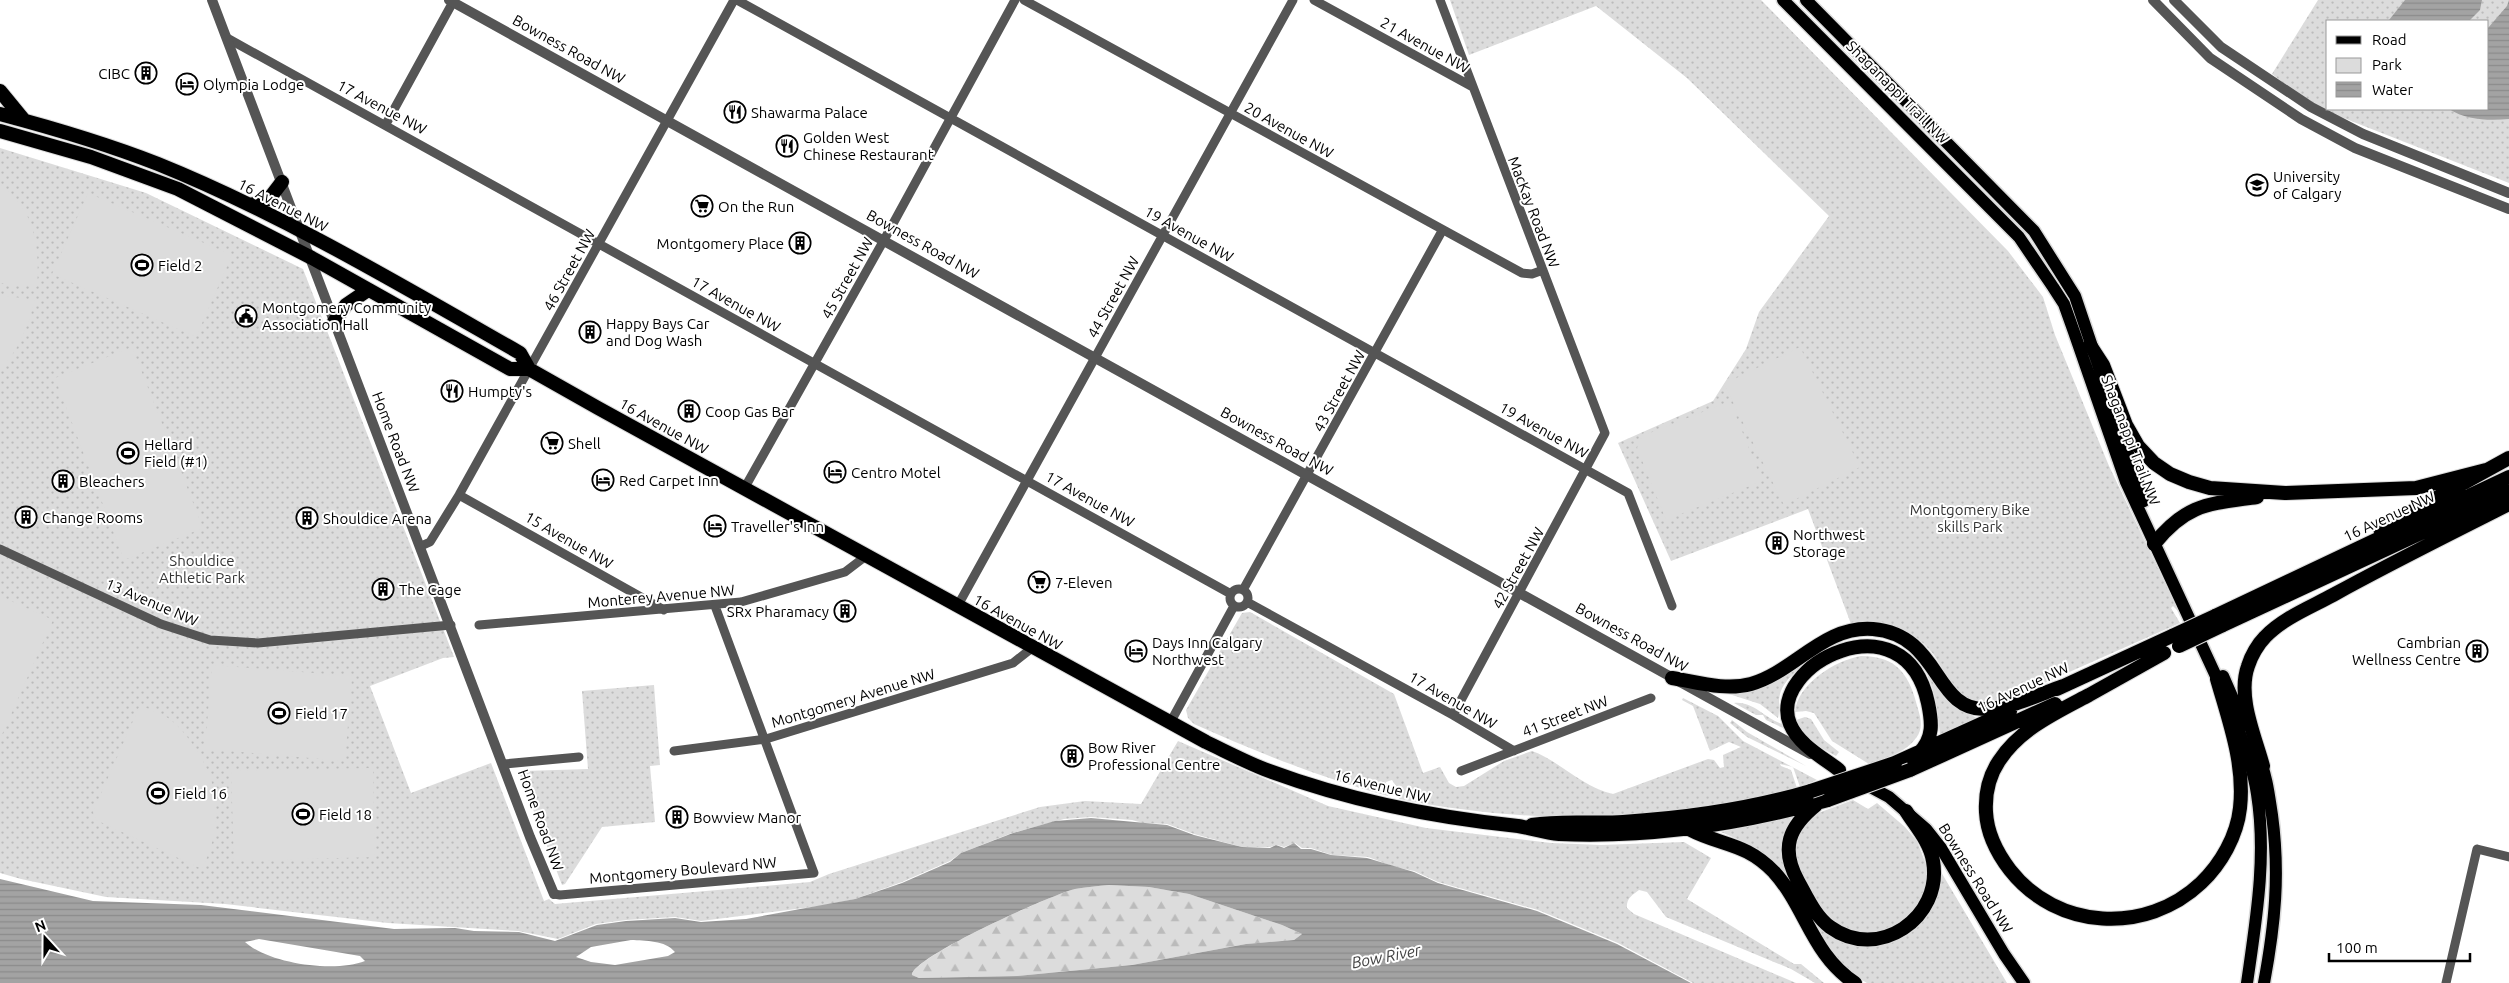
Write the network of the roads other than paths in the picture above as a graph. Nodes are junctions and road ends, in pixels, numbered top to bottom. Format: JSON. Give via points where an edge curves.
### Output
{"nodes":[{"id":1,"x":212,"y":0,"type":"edge"},
{"id":2,"x":736,"y":0,"type":"edge"},
{"id":3,"x":1015,"y":0,"type":"edge"},
{"id":4,"x":1024,"y":0,"type":"edge"},
{"id":5,"x":1293,"y":0,"type":"edge"},
{"id":6,"x":1314,"y":0,"type":"edge"},
{"id":7,"x":1440,"y":0,"type":"edge"},
{"id":8,"x":1783,"y":0,"type":"edge"},
{"id":9,"x":1806,"y":0,"type":"edge"},
{"id":10,"x":2153,"y":0,"type":"edge"},
{"id":11,"x":2174,"y":0,"type":"edge"},
{"id":12,"x":452,"y":1,"type":"edge"},
{"id":13,"x":227,"y":38,"type":"junction"},
{"id":14,"x":1471,"y":86,"type":"junction"},
{"id":15,"x":0,"y":91,"type":"edge"},
{"id":16,"x":0,"y":114,"type":"edge"},
{"id":17,"x":1230,"y":114,"type":"junction"},
{"id":18,"x":951,"y":118,"type":"junction"},
{"id":19,"x":23,"y":120,"type":"junction"},
{"id":20,"x":666,"y":122,"type":"junction"},
{"id":21,"x":386,"y":124,"type":"junction"},
{"id":22,"x":0,"y":131,"type":"edge"},
{"id":23,"x":282,"y":182,"type":"junction"},
{"id":24,"x":2509,"y":193,"type":"edge"},
{"id":25,"x":251,"y":205,"type":"junction"},
{"id":26,"x":2509,"y":209,"type":"edge"},
{"id":27,"x":1442,"y":231,"type":"junction"},
{"id":28,"x":302,"y":232,"type":"junction"},
{"id":29,"x":1163,"y":236,"type":"junction"},
{"id":30,"x":883,"y":240,"type":"junction"},
{"id":31,"x":599,"y":243,"type":"junction"},
{"id":32,"x":312,"y":258,"type":"junction"},
{"id":33,"x":1543,"y":270,"type":"junction"},
{"id":34,"x":368,"y":290,"type":"junction"},
{"id":35,"x":334,"y":322,"type":"junction"},
{"id":36,"x":2090,"y":345,"type":"junction"},
{"id":37,"x":1375,"y":353,"type":"junction"},
{"id":38,"x":1094,"y":360,"type":"junction"},
{"id":39,"x":815,"y":362,"type":"junction"},
{"id":40,"x":529,"y":369,"type":"junction"},
{"id":41,"x":1605,"y":433,"type":"joint"},
{"id":42,"x":2509,"y":458,"type":"edge"},
{"id":43,"x":1587,"y":470,"type":"junction"},
{"id":44,"x":2486,"y":470,"type":"junction"},
{"id":45,"x":1307,"y":476,"type":"junction"},
{"id":46,"x":2509,"y":477,"type":"edge"},
{"id":47,"x":1027,"y":480,"type":"junction"},
{"id":48,"x":744,"y":489,"type":"junction"},
{"id":49,"x":2509,"y":492,"type":"edge"},
{"id":50,"x":2285,"y":493,"type":"junction"},
{"id":51,"x":459,"y":495,"type":"junction"},
{"id":52,"x":2509,"y":504,"type":"edge"},
{"id":53,"x":2156,"y":541,"type":"junction"},
{"id":54,"x":421,"y":546,"type":"junction"},
{"id":55,"x":0,"y":549,"type":"edge"},
{"id":56,"x":866,"y":556,"type":"junction"},
{"id":57,"x":2276,"y":587,"type":"junction"},
{"id":58,"x":1243,"y":590,"type":"junction"},
{"id":59,"x":1520,"y":593,"type":"junction"},
{"id":60,"x":1231,"y":594,"type":"junction"},
{"id":61,"x":1247,"y":602,"type":"junction"},
{"id":62,"x":715,"y":606,"type":"junction"},
{"id":63,"x":1234,"y":606,"type":"junction"},
{"id":64,"x":1672,"y":606,"type":"dead end"},
{"id":65,"x":957,"y":607,"type":"junction"},
{"id":66,"x":665,"y":610,"type":"junction"},
{"id":67,"x":2218,"y":621,"type":"junction"},
{"id":68,"x":451,"y":625,"type":"junction"},
{"id":69,"x":479,"y":626,"type":"dead end"},
{"id":70,"x":2176,"y":640,"type":"junction"},
{"id":71,"x":1032,"y":648,"type":"junction"},
{"id":72,"x":2164,"y":653,"type":"junction"},
{"id":73,"x":1672,"y":678,"type":"junction"},
{"id":74,"x":2217,"y":679,"type":"junction"},
{"id":75,"x":2063,"y":686,"type":"junction"},
{"id":76,"x":1651,"y":698,"type":"dead end"},
{"id":77,"x":1453,"y":715,"type":"junction"},
{"id":78,"x":1170,"y":723,"type":"junction"},
{"id":79,"x":766,"y":739,"type":"junction"},
{"id":80,"x":674,"y":751,"type":"dead end"},
{"id":81,"x":1514,"y":751,"type":"junction"},
{"id":82,"x":1919,"y":753,"type":"junction"},
{"id":83,"x":579,"y":757,"type":"dead end"},
{"id":84,"x":504,"y":764,"type":"junction"},
{"id":85,"x":2263,"y":766,"type":"junction"},
{"id":86,"x":1839,"y":770,"type":"junction"},
{"id":87,"x":1461,"y":771,"type":"dead end"},
{"id":88,"x":1819,"y":798,"type":"junction"},
{"id":89,"x":1906,"y":811,"type":"junction"},
{"id":90,"x":1521,"y":826,"type":"junction"},
{"id":91,"x":1688,"y":828,"type":"junction"},
{"id":92,"x":2509,"y":857,"type":"edge"},
{"id":93,"x":554,"y":894,"type":"joint"},
{"id":94,"x":1855,"y":983,"type":"edge"},
{"id":95,"x":2024,"y":983,"type":"edge"},
{"id":96,"x":2247,"y":983,"type":"edge"},
{"id":97,"x":2264,"y":983,"type":"edge"},
{"id":98,"x":2446,"y":983,"type":"edge"}],
"edges":[{"from":1,"to":13,"type":"street","name":"Home Road NW"},
{"from":2,"to":18,"type":"street","name":"19 Avenue NW"},
{"from":2,"to":20,"type":"street","name":"46 Street NW"},
{"from":3,"to":18,"type":"street","name":"45 Street NW"},
{"from":4,"to":17,"type":"street","name":"20 Avenue NW"},
{"from":5,"to":17,"type":"street","name":"44 Street NW"},
{"from":6,"to":14,"type":"street","name":"21 Avenue NW"},
{"from":7,"to":14,"type":"street","name":"MacKay Road NW"},
{"from":8,"to":53,"type":"main road","name":"Shaganappi Trail NW","via":[[2019,237],[2064,304],[2116,457]]},
{"from":9,"to":36,"type":"main road","name":"Shaganappi Trail NW","via":[[2034,231],[2075,296]]},
{"from":10,"to":26,"type":"street","via":[[2210,58],[2301,119],[2355,148]]},
{"from":11,"to":24,"type":"street","via":[[2221,47],[2311,107],[2363,134]]},
{"from":12,"to":20,"type":"street","name":"Bowness Road NW"},
{"from":12,"to":21,"type":"street"},
{"from":13,"to":21,"type":"street","name":"17 Avenue NW"},
{"from":13,"to":23,"type":"street","name":"Home Road NW"},
{"from":14,"to":33,"type":"street","name":"MacKay Road NW"},
{"from":15,"to":19,"type":"highway"},
{"from":16,"to":19,"type":"highway","name":"16 Avenue NW"},
{"from":17,"to":27,"type":"street","name":"20 Avenue NW"},
{"from":17,"to":29,"type":"street","name":"44 Street NW"},
{"from":18,"to":29,"type":"street","name":"19 Avenue NW"},
{"from":18,"to":30,"type":"street","name":"45 Street NW"},
{"from":19,"to":25,"type":"highway","name":"16 Avenue NW","via":[[158,164]]},
{"from":20,"to":30,"type":"street","name":"Bowness Road NW"},
{"from":20,"to":31,"type":"street","name":"46 Street NW"},
{"from":21,"to":31,"type":"street","name":"17 Avenue NW"},
{"from":22,"to":32,"type":"highway","name":"16 Avenue NW","via":[[131,170],[178,189]]},
{"from":23,"to":25,"type":"highway","via":[[269,199]]},
{"from":23,"to":28,"type":"street","name":"Home Road NW"},
{"from":25,"to":28,"type":"highway","name":"16 Avenue NW"},
{"from":27,"to":33,"type":"street","name":"20 Avenue NW","via":[[1522,273]]},
{"from":27,"to":37,"type":"street","name":"43 Street NW"},
{"from":28,"to":32,"type":"street","name":"Home Road NW"},
{"from":28,"to":40,"type":"highway","name":"16 Avenue NW","via":[[520,353]]},
{"from":29,"to":37,"type":"street","name":"19 Avenue NW"},
{"from":29,"to":38,"type":"street","name":"44 Street NW"},
{"from":30,"to":38,"type":"street","name":"Bowness Road NW"},
{"from":30,"to":39,"type":"street","name":"45 Street NW"},
{"from":31,"to":39,"type":"street","name":"17 Avenue NW"},
{"from":31,"to":40,"type":"street","name":"46 Street NW"},
{"from":32,"to":34,"type":"highway","name":"16 Avenue NW"},
{"from":32,"to":35,"type":"street","name":"Home Road NW"},
{"from":33,"to":41,"type":"street","name":"MacKay Road NW"},
{"from":34,"to":35,"type":"highway","via":[[346,305]]},
{"from":34,"to":40,"type":"highway","name":"16 Avenue NW","via":[[510,369]]},
{"from":35,"to":54,"type":"street","name":"Home Road NW"},
{"from":36,"to":50,"type":"highway","via":[[2103,365],[2138,446],[2154,462],[2170,474],[2210,488]]},
{"from":36,"to":53,"type":"main road","name":"Shaganappi Trail NW"},
{"from":37,"to":43,"type":"street","name":"19 Avenue NW"},
{"from":37,"to":45,"type":"street","name":"43 Street NW"},
{"from":38,"to":45,"type":"street","name":"Bowness Road NW"},
{"from":38,"to":47,"type":"street","name":"44 Street NW"},
{"from":39,"to":47,"type":"street","name":"17 Avenue NW"},
{"from":39,"to":48,"type":"street","name":"45 Street NW"},
{"from":40,"to":48,"type":"highway","name":"16 Avenue NW"},
{"from":40,"to":51,"type":"street","name":"46 Street NW"},
{"from":41,"to":43,"type":"street","name":"42 Street NW"},
{"from":42,"to":44,"type":"highway"},
{"from":43,"to":59,"type":"street","name":"42 Street NW"},
{"from":43,"to":64,"type":"street","name":"19 Avenue NW","via":[[1628,493]]},
{"from":44,"to":50,"type":"highway","via":[[2416,488]]},
{"from":44,"to":57,"type":"highway"},
{"from":45,"to":58,"type":"street","name":"43 Street NW"},
{"from":45,"to":59,"type":"street","name":"Bowness Road NW"},
{"from":46,"to":57,"type":"highway","name":"16 Avenue NW"},
{"from":47,"to":60,"type":"street","name":"17 Avenue NW"},
{"from":47,"to":65,"type":"street","name":"44 Street NW"},
{"from":48,"to":56,"type":"highway","name":"16 Avenue NW"},
{"from":49,"to":67,"type":"highway","name":"16 Avenue NW"},
{"from":50,"to":53,"type":"highway","via":[[2198,507],[2180,516]]},
{"from":51,"to":54,"type":"street","name":"46 Street NW","via":[[430,542]]},
{"from":51,"to":66,"type":"street","name":"15 Avenue NW"},
{"from":52,"to":85,"type":"highway","via":[[2388,565],[2298,614],[2266,636],[2251,657],[2245,688]]},
{"from":53,"to":74,"type":"main road","name":"Shaganappi Trail NW"},
{"from":53,"to":85,"type":"main road","name":"Shaganappi Trail NW"},
{"from":54,"to":68,"type":"street","name":"Home Road NW"},
{"from":55,"to":68,"type":"street","name":"13 Avenue NW","via":[[161,624],[210,640],[258,643]]},
{"from":56,"to":62,"type":"street","name":"Monterey Avenue NW","via":[[845,572],[741,602]]},
{"from":56,"to":65,"type":"highway","name":"16 Avenue NW"},
{"from":57,"to":67,"type":"highway","name":"16 Avenue NW"},
{"from":58,"to":60,"type":"street","via":[[1238,589]]},
{"from":58,"to":61,"type":"street","via":[[1247,594]]},
{"from":59,"to":73,"type":"street","name":"Bowness Road NW"},
{"from":59,"to":77,"type":"street","name":"42 Street NW"},
{"from":60,"to":63,"type":"street"},
{"from":61,"to":63,"type":"street","via":[[1243,606]]},
{"from":61,"to":77,"type":"street","name":"17 Avenue NW"},
{"from":62,"to":66,"type":"street","name":"Monterey Avenue NW"},
{"from":62,"to":79,"type":"street"},
{"from":63,"to":78,"type":"street"},
{"from":65,"to":71,"type":"highway","name":"16 Avenue NW"},
{"from":66,"to":69,"type":"street","name":"Monterey Avenue NW"},
{"from":67,"to":70,"type":"highway","name":"16 Avenue NW","bridge":true},
{"from":68,"to":84,"type":"street","name":"Home Road NW"},
{"from":70,"to":72,"type":"highway","name":"16 Avenue NW"},
{"from":70,"to":75,"type":"highway","name":"16 Avenue NW"},
{"from":71,"to":78,"type":"highway","name":"16 Avenue NW"},
{"from":71,"to":79,"type":"street","name":"Montgomery Avenue NW","via":[[1014,663]]},
{"from":72,"to":74,"type":"highway","via":[[2030,728],[2010,747],[1992,774],[1986,801],[1987,820],[1997,851],[2024,885],[2058,908],[2105,919],[2148,914],[2186,896],[2215,867],[2232,839],[2241,794],[2238,760]]},
{"from":72,"to":88,"type":"highway","name":"16 Avenue NW","bridge":true,"via":[[1910,770]]},
{"from":73,"to":75,"type":"highway","via":[[1728,686],[1752,683],[1834,636],[1850,630],[1869,629],[1894,634],[1917,647],[1928,658],[1950,694],[1971,707],[1994,709]]},
{"from":73,"to":86,"type":"street","name":"Bowness Road NW"},
{"from":74,"to":96,"type":"main road","name":"Shaganappi Trail NW","via":[[2230,704],[2251,766],[2262,835],[2258,906]]},
{"from":75,"to":82,"type":"highway","name":"16 Avenue NW"},
{"from":76,"to":81,"type":"street","name":"41 Street NW"},
{"from":77,"to":81,"type":"street","name":"17 Avenue NW"},
{"from":78,"to":90,"type":"highway","name":"16 Avenue NW","via":[[1264,768],[1338,793],[1424,814]]},
{"from":79,"to":80,"type":"street","name":"Montgomery Avenue NW"},
{"from":79,"to":93,"type":"street","name":"Montgomery Boulevard NW","via":[[814,873]]},
{"from":81,"to":87,"type":"street","name":"41 Street NW"},
{"from":82,"to":86,"type":"highway","via":[[1929,740],[1931,725],[1926,696],[1916,672],[1906,660],[1890,650],[1874,646],[1852,647],[1808,672],[1794,686],[1787,701],[1789,720],[1797,735]]},
{"from":82,"to":88,"type":"highway","name":"16 Avenue NW","bridge":true},
{"from":83,"to":84,"type":"street"},
{"from":84,"to":93,"type":"street","name":"Home Road NW"},
{"from":85,"to":97,"type":"main road","name":"Shaganappi Trail NW","via":[[2277,863],[2276,907]]},
{"from":86,"to":89,"type":"main road","name":"Bowness Road NW","via":[[1889,797]]},
{"from":88,"to":89,"type":"highway","via":[[1793,829],[1788,846],[1791,867],[1811,906],[1823,921],[1848,936],[1866,940],[1885,938],[1909,926],[1921,912],[1932,889],[1934,870],[1931,853]]},
{"from":88,"to":90,"type":"highway","name":"16 Avenue NW","via":[[1682,817],[1609,823],[1554,821]]},
{"from":88,"to":91,"type":"highway","name":"16 Avenue NW","via":[[1733,822]]},
{"from":89,"to":95,"type":"main road","name":"Bowness Road NW","via":[[1942,848]]},
{"from":90,"to":91,"type":"highway","name":"16 Avenue NW","via":[[1557,834]]},
{"from":91,"to":94,"type":"highway","via":[[1702,836],[1736,845],[1765,864],[1781,881],[1824,954]]},
{"from":92,"to":98,"type":"street","via":[[2477,849]]}]}
